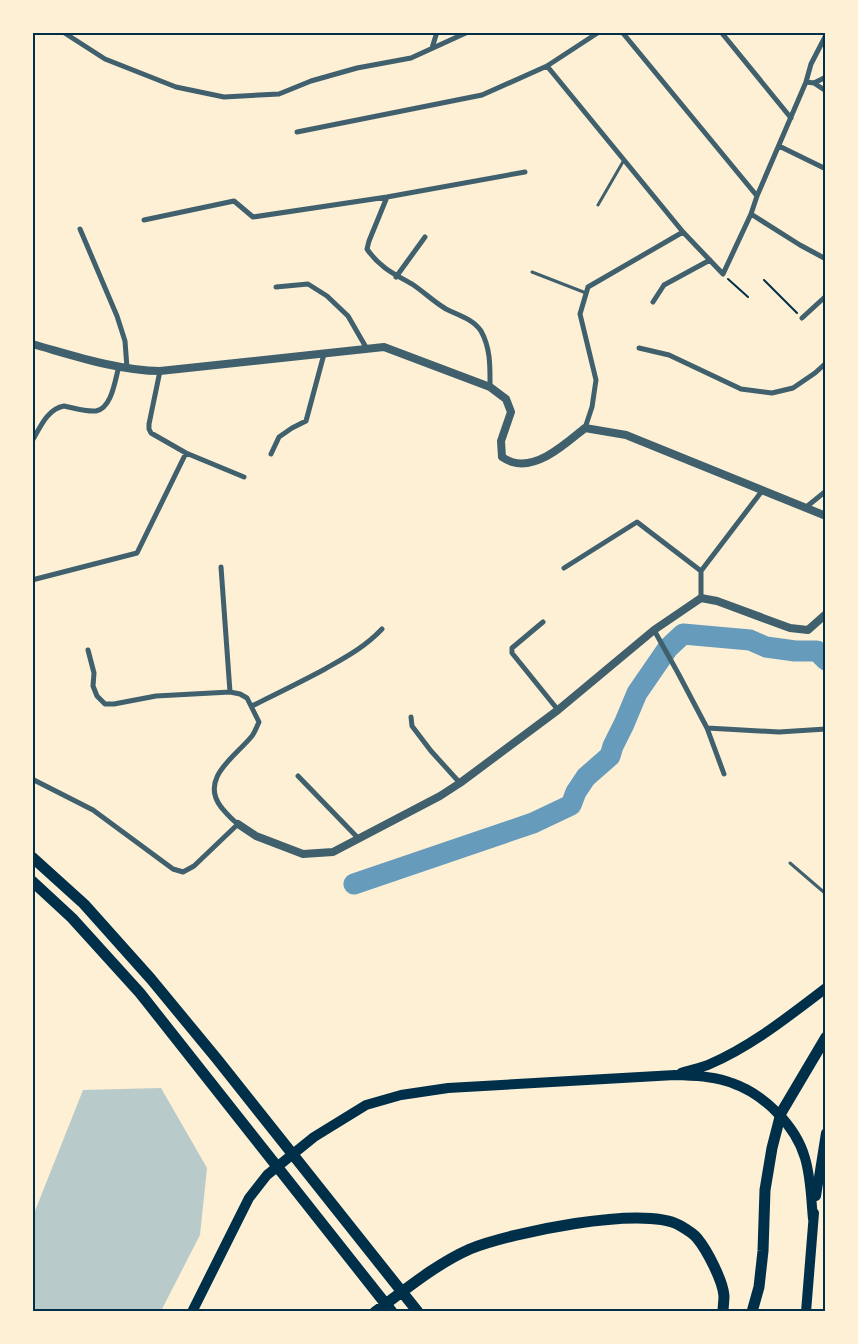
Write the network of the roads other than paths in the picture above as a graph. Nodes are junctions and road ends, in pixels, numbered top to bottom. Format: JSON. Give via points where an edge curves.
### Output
{"nodes":[{"id":1,"x":63,"y":32,"type":"edge"},
{"id":2,"x":437,"y":32,"type":"edge"},
{"id":3,"x":468,"y":32,"type":"edge"},
{"id":4,"x":599,"y":32,"type":"edge"},
{"id":5,"x":622,"y":32,"type":"edge"},
{"id":6,"x":721,"y":32,"type":"edge"},
{"id":7,"x":822,"y":32,"type":"edge"},
{"id":8,"x":825,"y":35,"type":"edge"},
{"id":9,"x":432,"y":48,"type":"junction"},
{"id":10,"x":547,"y":66,"type":"junction"},
{"id":11,"x":826,"y":77,"type":"edge"},
{"id":12,"x":806,"y":82,"type":"junction"},
{"id":13,"x":814,"y":83,"type":"junction"},
{"id":14,"x":826,"y":91,"type":"edge"},
{"id":15,"x":791,"y":118,"type":"junction"},
{"id":16,"x":297,"y":132,"type":"dead end"},
{"id":17,"x":779,"y":146,"type":"junction"},
{"id":18,"x":624,"y":160,"type":"junction"},
{"id":19,"x":826,"y":169,"type":"edge"},
{"id":20,"x":524,"y":172,"type":"dead end"},
{"id":21,"x":757,"y":196,"type":"junction"},
{"id":22,"x":387,"y":197,"type":"junction"},
{"id":23,"x":598,"y":206,"type":"dead end"},
{"id":24,"x":751,"y":214,"type":"junction"},
{"id":25,"x":144,"y":220,"type":"dead end"},
{"id":26,"x":80,"y":229,"type":"dead end"},
{"id":27,"x":683,"y":232,"type":"junction"},
{"id":28,"x":425,"y":237,"type":"dead end"},
{"id":29,"x":826,"y":259,"type":"edge"},
{"id":30,"x":710,"y":260,"type":"junction"},
{"id":31,"x":532,"y":272,"type":"dead end"},
{"id":32,"x":396,"y":277,"type":"junction"},
{"id":33,"x":276,"y":288,"type":"dead end"},
{"id":34,"x":586,"y":293,"type":"junction"},
{"id":35,"x":826,"y":296,"type":"edge"},
{"id":36,"x":653,"y":302,"type":"dead end"},
{"id":37,"x":802,"y":318,"type":"road end"},
{"id":38,"x":32,"y":344,"type":"edge"},
{"id":39,"x":639,"y":348,"type":"dead end"},
{"id":40,"x":367,"y":349,"type":"junction"},
{"id":41,"x":324,"y":354,"type":"junction"},
{"id":42,"x":826,"y":363,"type":"edge"},
{"id":43,"x":123,"y":367,"type":"junction"},
{"id":44,"x":160,"y":371,"type":"junction"},
{"id":45,"x":490,"y":387,"type":"junction"},
{"id":46,"x":585,"y":428,"type":"junction"},
{"id":47,"x":32,"y":442,"type":"edge"},
{"id":48,"x":186,"y":453,"type":"junction"},
{"id":49,"x":271,"y":454,"type":"dead end"},
{"id":50,"x":244,"y":478,"type":"dead end"},
{"id":51,"x":826,"y":490,"type":"edge"},
{"id":52,"x":762,"y":491,"type":"junction"},
{"id":53,"x":805,"y":508,"type":"junction"},
{"id":54,"x":826,"y":516,"type":"edge"},
{"id":55,"x":221,"y":567,"type":"dead end"},
{"id":56,"x":564,"y":568,"type":"dead end"},
{"id":57,"x":701,"y":571,"type":"junction"},
{"id":58,"x":32,"y":580,"type":"edge"},
{"id":59,"x":701,"y":598,"type":"junction"},
{"id":60,"x":826,"y":614,"type":"edge"},
{"id":61,"x":543,"y":622,"type":"dead end"},
{"id":62,"x":382,"y":629,"type":"dead end"},
{"id":63,"x":654,"y":631,"type":"junction"},
{"id":64,"x":88,"y":650,"type":"dead end"},
{"id":65,"x":230,"y":692,"type":"junction"},
{"id":66,"x":252,"y":706,"type":"junction"},
{"id":67,"x":558,"y":710,"type":"junction"},
{"id":68,"x":411,"y":717,"type":"dead end"},
{"id":69,"x":706,"y":728,"type":"junction"},
{"id":70,"x":826,"y":729,"type":"edge"},
{"id":71,"x":724,"y":774,"type":"dead end"},
{"id":72,"x":298,"y":776,"type":"dead end"},
{"id":73,"x":32,"y":779,"type":"edge"},
{"id":74,"x":460,"y":783,"type":"junction"},
{"id":75,"x":238,"y":824,"type":"junction"},
{"id":76,"x":358,"y":838,"type":"junction"},
{"id":77,"x":32,"y":857,"type":"edge"},
{"id":78,"x":790,"y":863,"type":"dead end"},
{"id":79,"x":32,"y":882,"type":"edge"},
{"id":80,"x":826,"y":894,"type":"edge"},
{"id":81,"x":826,"y":988,"type":"edge"},
{"id":82,"x":826,"y":1037,"type":"edge"},
{"id":83,"x":675,"y":1075,"type":"junction"},
{"id":84,"x":826,"y":1133,"type":"edge"},
{"id":85,"x":813,"y":1219,"type":"junction"},
{"id":86,"x":192,"y":1312,"type":"edge"},
{"id":87,"x":375,"y":1312,"type":"edge"},
{"id":88,"x":392,"y":1312,"type":"edge"},
{"id":89,"x":419,"y":1312,"type":"edge"},
{"id":90,"x":723,"y":1312,"type":"edge"},
{"id":91,"x":752,"y":1312,"type":"edge"},
{"id":92,"x":806,"y":1312,"type":"edge"}],
"edges":[{"from":1,"to":9,"type":"street","via":[[105,59],[176,87],[224,97],[278,94],[311,80],[411,58]]},
{"from":2,"to":9,"type":"street"},
{"from":3,"to":9,"type":"street"},
{"from":4,"to":10,"type":"street"},
{"from":5,"to":21,"type":"street"},
{"from":6,"to":15,"type":"street"},
{"from":7,"to":8,"type":"street"},
{"from":8,"to":12,"type":"street"},
{"from":10,"to":16,"type":"street","via":[[482,95]]},
{"from":10,"to":18,"type":"street"},
{"from":11,"to":13,"type":"street"},
{"from":12,"to":13,"type":"street"},
{"from":12,"to":15,"type":"street"},
{"from":13,"to":14,"type":"street"},
{"from":15,"to":17,"type":"street"},
{"from":17,"to":19,"type":"street"},
{"from":17,"to":21,"type":"street"},
{"from":18,"to":23,"type":"lane"},
{"from":18,"to":27,"type":"street"},
{"from":20,"to":22,"type":"street"},
{"from":21,"to":24,"type":"street"},
{"from":22,"to":25,"type":"street","via":[[253,217],[234,201]]},
{"from":22,"to":32,"type":"street","via":[[367,249]]},
{"from":24,"to":29,"type":"street"},
{"from":24,"to":30,"type":"street","via":[[723,274]]},
{"from":26,"to":43,"type":"street","via":[[125,341]]},
{"from":27,"to":30,"type":"street"},
{"from":27,"to":34,"type":"street","via":[[588,287]]},
{"from":28,"to":32,"type":"street"},
{"from":30,"to":36,"type":"street","via":[[664,285]]},
{"from":31,"to":34,"type":"lane"},
{"from":32,"to":45,"type":"street","via":[[446,309],[464,316],[480,330],[490,356]]},
{"from":33,"to":40,"type":"street","via":[[308,284],[327,296],[348,316]]},
{"from":34,"to":46,"type":"street","via":[[580,314],[596,380]]},
{"from":35,"to":37,"type":"street"},
{"from":38,"to":43,"type":"street"},
{"from":39,"to":42,"type":"street","via":[[669,356],[741,389],[772,392],[792,388]]},
{"from":40,"to":41,"type":"street"},
{"from":40,"to":45,"type":"street","via":[[384,347]]},
{"from":41,"to":44,"type":"street"},
{"from":41,"to":49,"type":"street","via":[[306,421],[279,437]]},
{"from":43,"to":44,"type":"street"},
{"from":43,"to":47,"type":"street","via":[[109,402],[102,409],[59,407],[42,423]]},
{"from":44,"to":48,"type":"street","via":[[149,429]]},
{"from":45,"to":46,"type":"street","via":[[506,399],[511,412],[501,441],[502,457],[511,462],[537,461]]},
{"from":46,"to":52,"type":"street","via":[[626,435]]},
{"from":48,"to":50,"type":"street"},
{"from":48,"to":58,"type":"street","via":[[136,553]]},
{"from":51,"to":53,"type":"street"},
{"from":52,"to":53,"type":"street"},
{"from":52,"to":57,"type":"street"},
{"from":53,"to":54,"type":"street"},
{"from":55,"to":65,"type":"street"},
{"from":56,"to":57,"type":"street","via":[[637,522]]},
{"from":57,"to":59,"type":"street"},
{"from":59,"to":60,"type":"street","via":[[790,628],[808,630]]},
{"from":59,"to":63,"type":"street"},
{"from":61,"to":67,"type":"street","via":[[512,648],[512,653]]},
{"from":62,"to":66,"type":"street","via":[[356,652]]},
{"from":63,"to":67,"type":"street"},
{"from":63,"to":69,"type":"street"},
{"from":64,"to":65,"type":"street","via":[[94,673],[93,686],[105,704],[156,696]]},
{"from":65,"to":66,"type":"street","via":[[247,698]]},
{"from":66,"to":75,"type":"street","via":[[259,722],[253,735],[224,765],[214,784],[216,801]]},
{"from":67,"to":74,"type":"street"},
{"from":68,"to":74,"type":"street","via":[[412,726]]},
{"from":69,"to":70,"type":"street","via":[[779,732]]},
{"from":69,"to":71,"type":"street"},
{"from":72,"to":76,"type":"street"},
{"from":73,"to":75,"type":"street","via":[[93,810],[173,869],[183,872],[194,866]]},
{"from":74,"to":76,"type":"street"},
{"from":75,"to":76,"type":"street","via":[[256,836],[303,854],[333,852]]},
{"from":77,"to":89,"type":"highway","via":[[84,904],[151,979]]},
{"from":78,"to":80,"type":"lane"},
{"from":79,"to":88,"type":"highway","via":[[72,918],[140,993]]},
{"from":81,"to":83,"type":"highway","via":[[737,1051]]},
{"from":82,"to":91,"type":"highway","via":[[781,1114],[765,1190],[763,1251]]},
{"from":83,"to":85,"type":"highway","via":[[731,1082],[764,1100],[784,1120],[800,1142],[806,1159]]},
{"from":83,"to":86,"type":"highway","via":[[448,1088],[366,1105],[314,1137],[268,1175],[249,1198]]},
{"from":84,"to":85,"type":"highway"},
{"from":85,"to":92,"type":"highway"},
{"from":87,"to":90,"type":"highway","via":[[437,1268],[470,1250],[531,1232],[582,1223],[649,1218],[677,1224],[697,1237],[714,1264],[724,1294]]}]}
